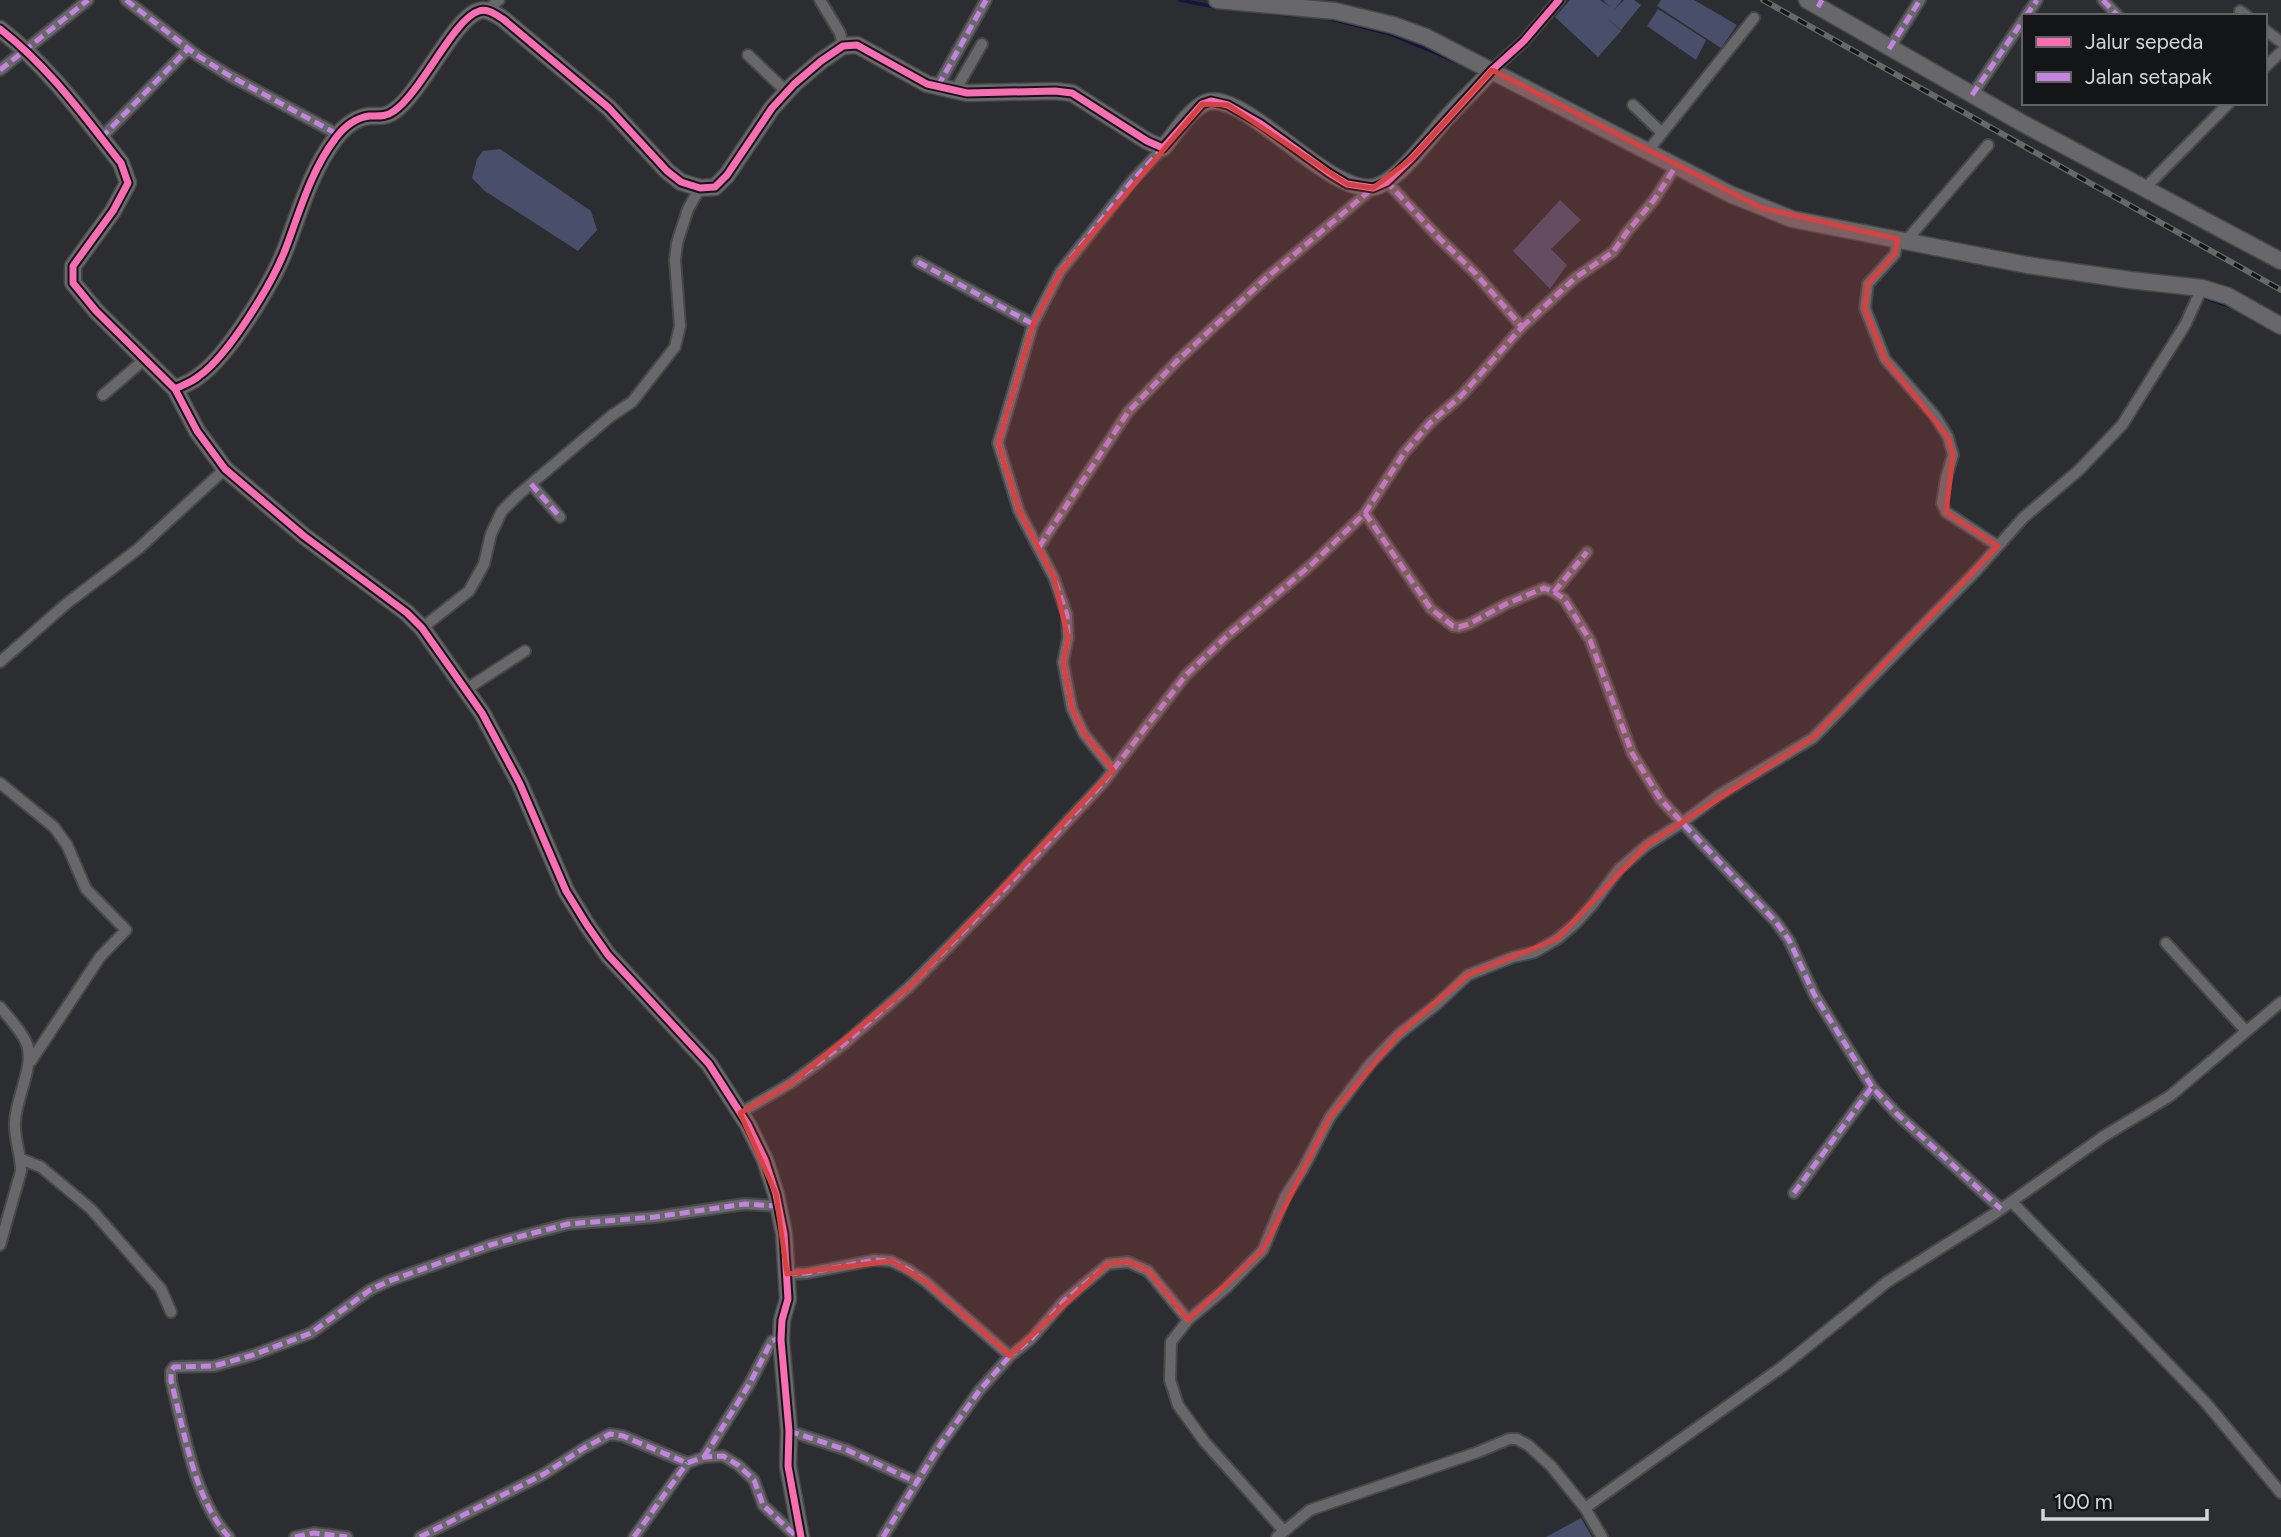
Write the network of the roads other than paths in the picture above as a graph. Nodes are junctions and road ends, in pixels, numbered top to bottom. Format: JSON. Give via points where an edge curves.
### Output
{"nodes":[{"id":1,"x":88,"y":0,"type":"edge"},
{"id":2,"x":126,"y":0,"type":"edge"},
{"id":3,"x":820,"y":0,"type":"edge"},
{"id":4,"x":986,"y":0,"type":"edge"},
{"id":5,"x":1217,"y":0,"type":"edge"},
{"id":6,"x":1559,"y":0,"type":"edge"},
{"id":7,"x":1920,"y":0,"type":"edge"},
{"id":8,"x":2103,"y":0,"type":"edge"},
{"id":9,"x":1816,"y":2,"type":"edge"},
{"id":10,"x":493,"y":5,"type":"edge"},
{"id":11,"x":2116,"y":14,"type":"edge"},
{"id":12,"x":1754,"y":18,"type":"dead end"},
{"id":13,"x":2022,"y":22,"type":"edge"},
{"id":14,"x":0,"y":29,"type":"edge"},
{"id":15,"x":982,"y":44,"type":"dead end"},
{"id":16,"x":843,"y":46,"type":"junction"},
{"id":17,"x":25,"y":48,"type":"junction"},
{"id":18,"x":188,"y":49,"type":"junction"},
{"id":19,"x":1889,"y":49,"type":"junction"},
{"id":20,"x":2281,"y":52,"type":"edge"},
{"id":21,"x":748,"y":55,"type":"dead end"},
{"id":22,"x":2267,"y":65,"type":"edge"},
{"id":23,"x":0,"y":70,"type":"edge"},
{"id":24,"x":1487,"y":76,"type":"junction"},
{"id":25,"x":938,"y":86,"type":"junction"},
{"id":26,"x":955,"y":91,"type":"junction"},
{"id":27,"x":787,"y":92,"type":"junction"},
{"id":28,"x":1972,"y":95,"type":"junction"},
{"id":29,"x":1633,"y":105,"type":"dead end"},
{"id":30,"x":2226,"y":105,"type":"edge"},
{"id":31,"x":1661,"y":132,"type":"junction"},
{"id":32,"x":339,"y":135,"type":"junction"},
{"id":33,"x":101,"y":138,"type":"junction"},
{"id":34,"x":1988,"y":145,"type":"dead end"},
{"id":35,"x":1163,"y":148,"type":"junction"},
{"id":36,"x":1647,"y":152,"type":"junction"},
{"id":37,"x":1673,"y":170,"type":"junction"},
{"id":38,"x":1380,"y":185,"type":"junction"},
{"id":39,"x":700,"y":188,"type":"junction"},
{"id":40,"x":2144,"y":189,"type":"junction"},
{"id":41,"x":1900,"y":243,"type":"junction"},
{"id":42,"x":2281,"y":261,"type":"edge"},
{"id":43,"x":918,"y":262,"type":"dead end"},
{"id":44,"x":2202,"y":289,"type":"junction"},
{"id":45,"x":1033,"y":324,"type":"junction"},
{"id":46,"x":2281,"y":326,"type":"edge"},
{"id":47,"x":1522,"y":327,"type":"junction"},
{"id":48,"x":145,"y":359,"type":"junction"},
{"id":49,"x":175,"y":389,"type":"junction"},
{"id":50,"x":103,"y":395,"type":"dead end"},
{"id":51,"x":225,"y":469,"type":"junction"},
{"id":52,"x":531,"y":484,"type":"junction"},
{"id":53,"x":1365,"y":513,"type":"junction"},
{"id":54,"x":560,"y":517,"type":"dead end"},
{"id":55,"x":1998,"y":546,"type":"junction"},
{"id":56,"x":1039,"y":547,"type":"junction"},
{"id":57,"x":1587,"y":552,"type":"dead end"},
{"id":58,"x":1554,"y":592,"type":"junction"},
{"id":59,"x":422,"y":628,"type":"junction"},
{"id":60,"x":525,"y":652,"type":"dead end"},
{"id":61,"x":0,"y":662,"type":"edge"},
{"id":62,"x":465,"y":690,"type":"junction"},
{"id":63,"x":1113,"y":770,"type":"junction"},
{"id":64,"x":0,"y":783,"type":"edge"},
{"id":65,"x":1683,"y":822,"type":"junction"},
{"id":66,"x":2166,"y":943,"type":"dead end"},
{"id":67,"x":2281,"y":1002,"type":"edge"},
{"id":68,"x":0,"y":1007,"type":"edge"},
{"id":69,"x":2246,"y":1031,"type":"junction"},
{"id":70,"x":31,"y":1061,"type":"junction"},
{"id":71,"x":1872,"y":1087,"type":"junction"},
{"id":72,"x":740,"y":1113,"type":"junction"},
{"id":73,"x":21,"y":1159,"type":"junction"},
{"id":74,"x":1794,"y":1193,"type":"dead end"},
{"id":75,"x":2012,"y":1202,"type":"junction"},
{"id":76,"x":778,"y":1206,"type":"junction"},
{"id":77,"x":2001,"y":1209,"type":"junction"},
{"id":78,"x":0,"y":1245,"type":"edge"},
{"id":79,"x":787,"y":1274,"type":"junction"},
{"id":80,"x":171,"y":1312,"type":"dead end"},
{"id":81,"x":1188,"y":1320,"type":"junction"},
{"id":82,"x":781,"y":1337,"type":"junction"},
{"id":83,"x":1010,"y":1356,"type":"junction"},
{"id":84,"x":789,"y":1431,"type":"junction"},
{"id":85,"x":704,"y":1458,"type":"junction"},
{"id":86,"x":687,"y":1463,"type":"junction"},
{"id":87,"x":917,"y":1482,"type":"junction"},
{"id":88,"x":2281,"y":1493,"type":"edge"},
{"id":89,"x":1585,"y":1508,"type":"junction"},
{"id":90,"x":1281,"y":1534,"type":"edge"},
{"id":91,"x":229,"y":1537,"type":"edge"},
{"id":92,"x":295,"y":1537,"type":"edge"},
{"id":93,"x":347,"y":1537,"type":"edge"},
{"id":94,"x":419,"y":1537,"type":"edge"},
{"id":95,"x":634,"y":1537,"type":"edge"},
{"id":96,"x":799,"y":1537,"type":"edge"},
{"id":97,"x":883,"y":1537,"type":"edge"},
{"id":98,"x":1602,"y":1537,"type":"edge"}],
"edges":[{"from":1,"to":17,"type":"street"},
{"from":2,"to":18,"type":"street"},
{"from":3,"to":16,"type":"street"},
{"from":4,"to":25,"type":"street"},
{"from":5,"to":24,"type":"street","via":[[1335,11],[1393,25],[1426,37]]},
{"from":6,"to":24,"type":"street"},
{"from":7,"to":19,"type":"street"},
{"from":8,"to":11,"type":"street"},
{"from":9,"to":19,"type":"street"},
{"from":10,"to":32,"type":"street","via":[[469,16],[393,113],[351,122]]},
{"from":10,"to":39,"type":"street","via":[[503,19],[609,108],[667,170],[681,182]]},
{"from":12,"to":31,"type":"street"},
{"from":13,"to":28,"type":"street"},
{"from":14,"to":17,"type":"street"},
{"from":15,"to":26,"type":"street"},
{"from":16,"to":25,"type":"street","via":[[857,45]]},
{"from":16,"to":27,"type":"street"},
{"from":17,"to":23,"type":"street"},
{"from":17,"to":33,"type":"street"},
{"from":18,"to":32,"type":"street"},
{"from":18,"to":33,"type":"street"},
{"from":19,"to":28,"type":"street"},
{"from":20,"to":22,"type":"street"},
{"from":21,"to":27,"type":"street"},
{"from":24,"to":36,"type":"street"},
{"from":24,"to":38,"type":"street","via":[[1412,158]]},
{"from":25,"to":26,"type":"street"},
{"from":26,"to":35,"type":"street","via":[[1072,93]]},
{"from":27,"to":39,"type":"street","via":[[727,175],[715,187]]},
{"from":28,"to":40,"type":"street"},
{"from":29,"to":31,"type":"street"},
{"from":30,"to":40,"type":"street"},
{"from":31,"to":36,"type":"street"},
{"from":32,"to":49,"type":"street","via":[[321,162],[265,291],[211,365]]},
{"from":33,"to":48,"type":"street","via":[[121,163],[128,183],[73,266],[73,283]]},
{"from":34,"to":41,"type":"street"},
{"from":35,"to":38,"type":"street","via":[[1202,104],[1211,101],[1261,124],[1347,184]]},
{"from":35,"to":45,"type":"street","via":[[1060,271]]},
{"from":36,"to":37,"type":"street"},
{"from":37,"to":41,"type":"street","via":[[1785,216]]},
{"from":37,"to":47,"type":"street","via":[[1613,252],[1575,278]]},
{"from":38,"to":47,"type":"street","via":[[1476,274]]},
{"from":38,"to":56,"type":"street","via":[[1265,279],[1128,412]]},
{"from":39,"to":52,"type":"street","via":[[677,243],[680,326],[675,346],[632,402]]},
{"from":40,"to":42,"type":"street"},
{"from":41,"to":44,"type":"street"},
{"from":41,"to":55,"type":"street","via":[[1868,284],[1865,308],[1885,359],[1948,437],[1954,455],[1942,503],[1945,512]]},
{"from":43,"to":45,"type":"street"},
{"from":44,"to":46,"type":"street","via":[[2228,296]]},
{"from":44,"to":55,"type":"street","via":[[2122,425]]},
{"from":45,"to":56,"type":"street","via":[[998,443],[1019,511]]},
{"from":47,"to":53,"type":"street","via":[[1404,453]]},
{"from":48,"to":49,"type":"street"},
{"from":48,"to":50,"type":"street"},
{"from":49,"to":51,"type":"street","via":[[197,431]]},
{"from":51,"to":59,"type":"street"},
{"from":51,"to":61,"type":"street","via":[[138,549]]},
{"from":52,"to":54,"type":"street"},
{"from":52,"to":59,"type":"street","via":[[502,511],[484,564],[469,591]]},
{"from":53,"to":58,"type":"street","via":[[1431,609],[1453,626],[1469,624],[1544,589]]},
{"from":53,"to":63,"type":"street","via":[[1186,675]]},
{"from":55,"to":65,"type":"street","via":[[1813,737]]},
{"from":56,"to":63,"type":"street","via":[[1067,615],[1063,662],[1072,709],[1084,734]]},
{"from":57,"to":58,"type":"street"},
{"from":58,"to":65,"type":"street","via":[[1564,599],[1590,640],[1632,753],[1661,800]]},
{"from":59,"to":62,"type":"street"},
{"from":60,"to":62,"type":"street"},
{"from":62,"to":72,"type":"street","via":[[520,784],[566,891],[587,925],[608,955],[709,1064]]},
{"from":63,"to":72,"type":"street","via":[[910,986],[844,1044]]},
{"from":64,"to":70,"type":"street","via":[[54,827],[86,889],[126,930],[100,957]]},
{"from":65,"to":71,"type":"street","via":[[1789,940],[1814,994]]},
{"from":65,"to":81,"type":"street","via":[[1619,869],[1593,904],[1557,939],[1535,952],[1468,975],[1399,1034],[1330,1117],[1285,1198],[1263,1250]]},
{"from":66,"to":69,"type":"street"},
{"from":67,"to":69,"type":"street"},
{"from":68,"to":70,"type":"street","via":[[27,1043]]},
{"from":69,"to":75,"type":"street","via":[[2170,1096],[2104,1136]]},
{"from":70,"to":73,"type":"street","via":[[15,1118]]},
{"from":71,"to":74,"type":"street"},
{"from":71,"to":77,"type":"street"},
{"from":72,"to":76,"type":"street","via":[[765,1160]]},
{"from":73,"to":78,"type":"street"},
{"from":73,"to":80,"type":"street","via":[[41,1167],[91,1209],[161,1289]]},
{"from":75,"to":77,"type":"street"},
{"from":75,"to":88,"type":"street","via":[[2206,1403]]},
{"from":76,"to":79,"type":"street"},
{"from":76,"to":91,"type":"street","via":[[745,1205],[569,1224],[522,1236],[379,1286],[311,1333],[253,1355],[214,1366],[174,1367],[171,1381],[198,1482],[216,1522]]},
{"from":77,"to":89,"type":"street","via":[[1887,1282],[1782,1367]]},
{"from":79,"to":82,"type":"street"},
{"from":79,"to":83,"type":"street","via":[[891,1261],[926,1282]]},
{"from":81,"to":83,"type":"street","via":[[1148,1271],[1128,1262],[1108,1264]]},
{"from":81,"to":90,"type":"street","via":[[1171,1342],[1170,1380],[1178,1405]]},
{"from":82,"to":84,"type":"street"},
{"from":82,"to":85,"type":"street","via":[[768,1348]]},
{"from":83,"to":87,"type":"street","via":[[979,1391]]},
{"from":84,"to":87,"type":"street","via":[[847,1450]]},
{"from":84,"to":96,"type":"street","via":[[788,1466]]},
{"from":85,"to":86,"type":"street"},
{"from":85,"to":96,"type":"street","via":[[723,1456],[738,1465],[754,1480],[763,1505]]},
{"from":86,"to":94,"type":"street","via":[[610,1434],[544,1474]]},
{"from":86,"to":95,"type":"street"},
{"from":87,"to":97,"type":"street"},
{"from":89,"to":90,"type":"street","via":[[1528,1445],[1509,1439],[1310,1510]]},
{"from":89,"to":98,"type":"street"},
{"from":92,"to":93,"type":"street","via":[[314,1533]]}]}
